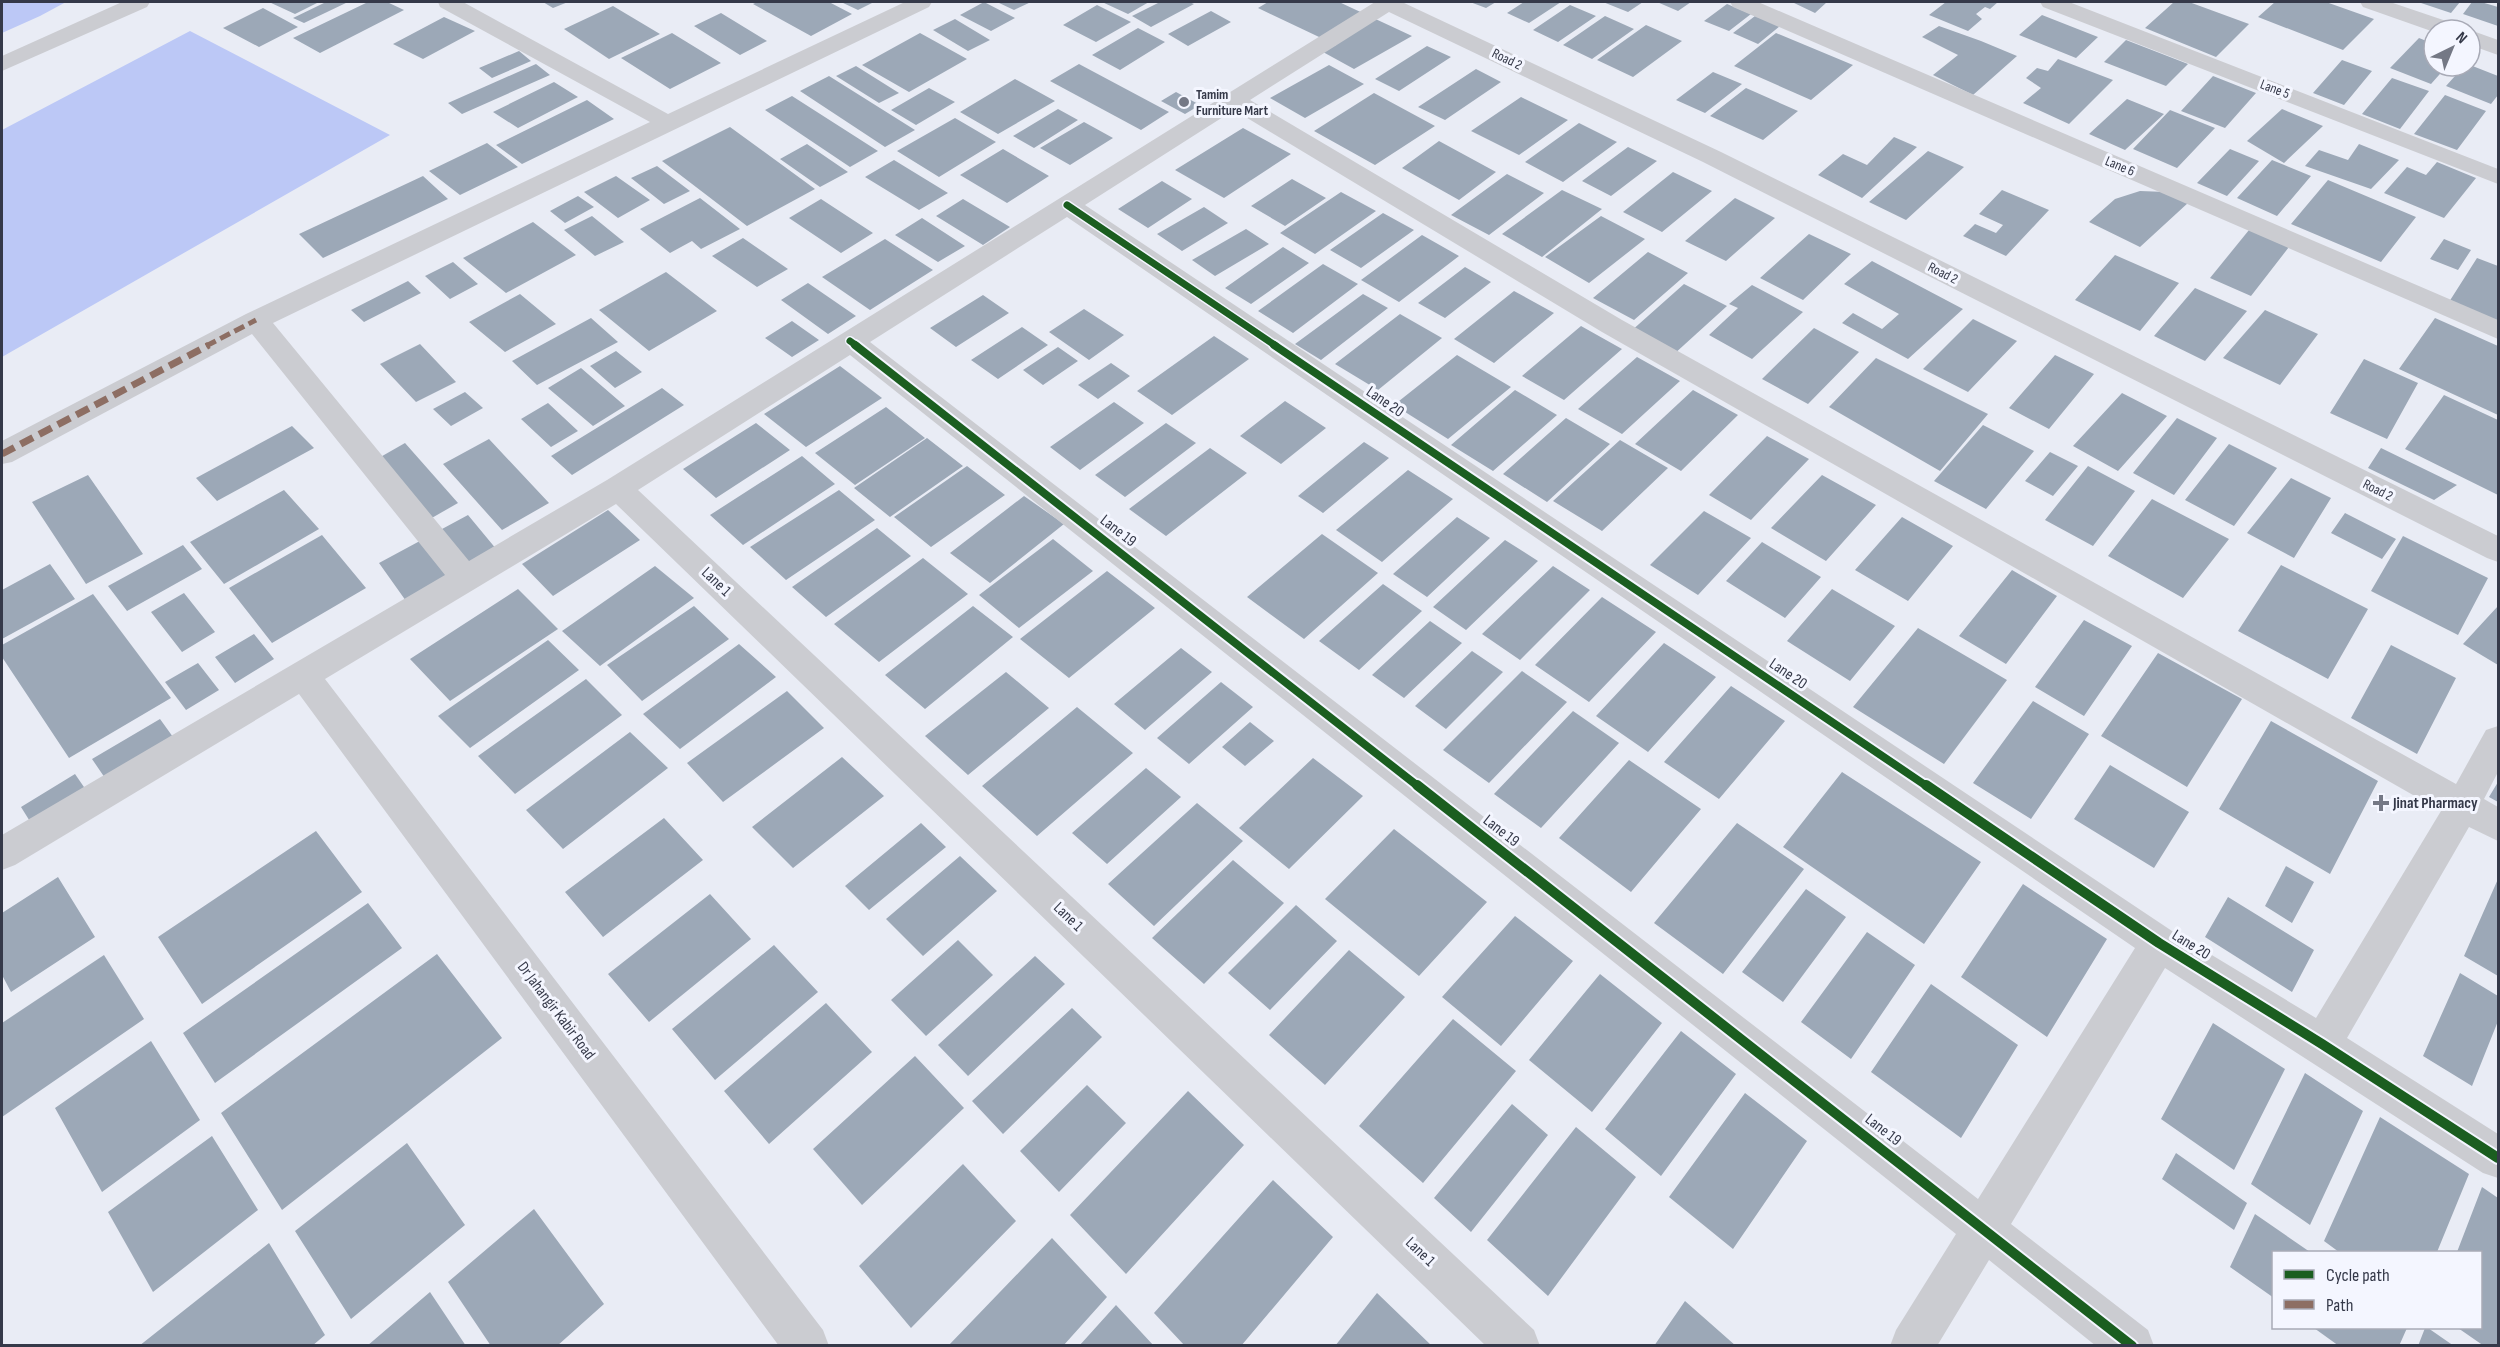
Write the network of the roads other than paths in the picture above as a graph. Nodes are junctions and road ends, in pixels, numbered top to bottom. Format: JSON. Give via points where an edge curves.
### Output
{"nodes":[{"id":1,"x":139,"y":2,"type":"edge"},
{"id":2,"x":448,"y":2,"type":"edge"},
{"id":3,"x":919,"y":2,"type":"edge"},
{"id":4,"x":1387,"y":2,"type":"edge"},
{"id":5,"x":1742,"y":2,"type":"edge"},
{"id":6,"x":2051,"y":2,"type":"edge"},
{"id":7,"x":2371,"y":2,"type":"edge"},
{"id":8,"x":2422,"y":20,"type":"edge"},
{"id":9,"x":2482,"y":42,"type":"edge"},
{"id":10,"x":2499,"y":48,"type":"edge"},
{"id":11,"x":2,"y":64,"type":"edge"},
{"id":12,"x":1233,"y":100,"type":"junction"},
{"id":13,"x":668,"y":123,"type":"junction"},
{"id":14,"x":2499,"y":177,"type":"edge"},
{"id":15,"x":1067,"y":205,"type":"junction"},
{"id":16,"x":256,"y":320,"type":"junction"},
{"id":17,"x":2499,"y":330,"type":"edge"},
{"id":18,"x":850,"y":341,"type":"junction"},
{"id":19,"x":2,"y":454,"type":"edge"},
{"id":20,"x":618,"y":488,"type":"junction"},
{"id":21,"x":2499,"y":550,"type":"edge"},
{"id":22,"x":466,"y":579,"type":"junction"},
{"id":23,"x":304,"y":676,"type":"junction"},
{"id":24,"x":2499,"y":740,"type":"edge"},
{"id":25,"x":2463,"y":805,"type":"junction"},
{"id":26,"x":2499,"y":825,"type":"edge"},
{"id":27,"x":2,"y":854,"type":"edge"},
{"id":28,"x":2159,"y":943,"type":"junction"},
{"id":29,"x":2322,"y":1044,"type":"junction"},
{"id":30,"x":2499,"y":1158,"type":"edge"},
{"id":31,"x":1983,"y":1227,"type":"junction"},
{"id":32,"x":807,"y":1346,"type":"edge"},
{"id":33,"x":1518,"y":1346,"type":"edge"},
{"id":34,"x":1912,"y":1346,"type":"edge"},
{"id":35,"x":2132,"y":1346,"type":"edge"}],
"edges":[{"from":1,"to":11,"type":"street"},
{"from":2,"to":13,"type":"street"},
{"from":3,"to":13,"type":"street"},
{"from":4,"to":12,"type":"street"},
{"from":4,"to":21,"type":"street","name":"Road 2","via":[[1712,157]]},
{"from":5,"to":17,"type":"street","name":"Lane 6"},
{"from":6,"to":14,"type":"street","name":"Lane 5"},
{"from":7,"to":8,"type":"street"},
{"from":9,"to":10,"type":"street"},
{"from":12,"to":15,"type":"street"},
{"from":12,"to":25,"type":"street","via":[[1612,326]]},
{"from":13,"to":16,"type":"street"},
{"from":15,"to":18,"type":"street"},
{"from":15,"to":28,"type":"street","name":"Lane 20"},
{"from":16,"to":19,"type":"street"},
{"from":16,"to":22,"type":"street"},
{"from":18,"to":20,"type":"street"},
{"from":18,"to":31,"type":"street","name":"Lane 19"},
{"from":20,"to":22,"type":"street"},
{"from":20,"to":33,"type":"street","name":"Lane 1"},
{"from":22,"to":23,"type":"street"},
{"from":23,"to":27,"type":"street"},
{"from":23,"to":32,"type":"street","name":"Dr Jahangir Kabir Road"},
{"from":24,"to":25,"type":"street"},
{"from":25,"to":26,"type":"street"},
{"from":25,"to":29,"type":"street"},
{"from":28,"to":29,"type":"street","name":"Lane 20"},
{"from":28,"to":31,"type":"street"},
{"from":29,"to":30,"type":"street","name":"Lane 20"},
{"from":31,"to":34,"type":"street"},
{"from":31,"to":35,"type":"street","name":"Lane 19"}]}
